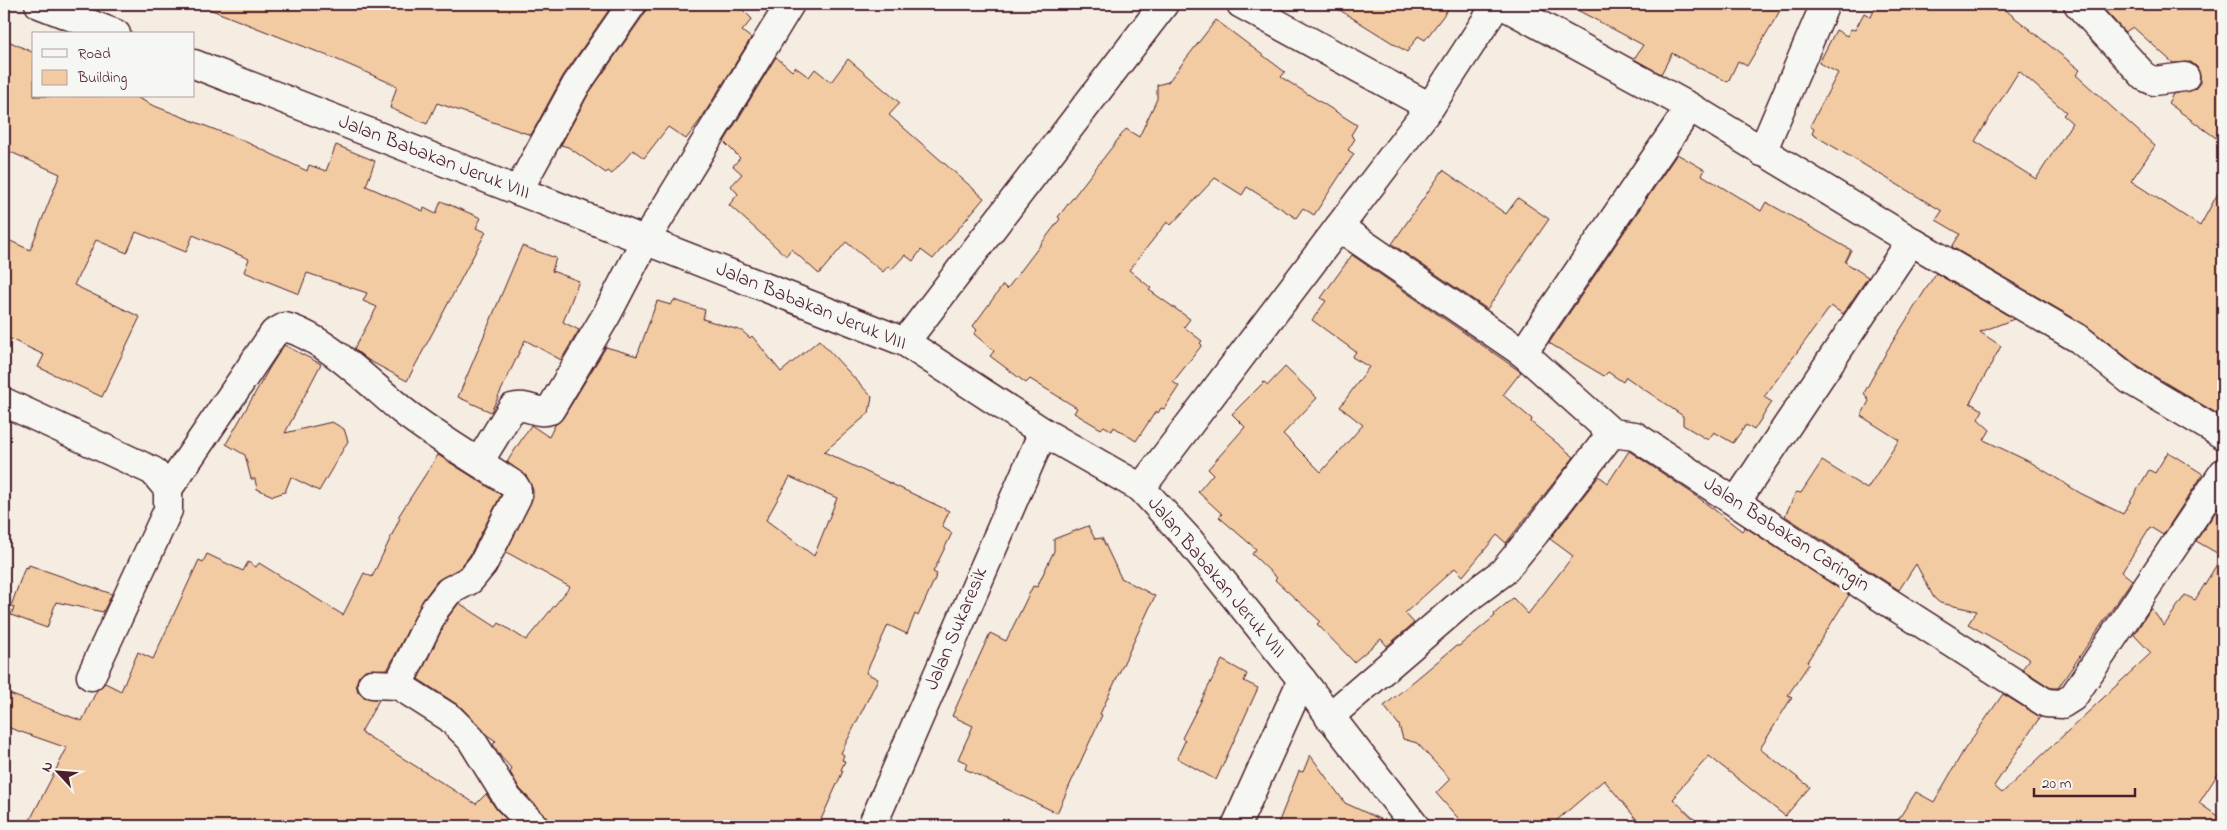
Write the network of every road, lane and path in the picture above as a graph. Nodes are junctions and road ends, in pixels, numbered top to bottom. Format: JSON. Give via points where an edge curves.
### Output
{"nodes":[{"id":1,"x":39,"y":4,"type":"edge"},
{"id":2,"x":632,"y":4,"type":"edge"},
{"id":3,"x":790,"y":4,"type":"edge"},
{"id":4,"x":1164,"y":4,"type":"edge"},
{"id":5,"x":1241,"y":4,"type":"edge"},
{"id":6,"x":1497,"y":4,"type":"edge"},
{"id":7,"x":1501,"y":4,"type":"edge"},
{"id":8,"x":1825,"y":4,"type":"edge"},
{"id":9,"x":2078,"y":4,"type":"edge"},
{"id":10,"x":111,"y":32,"type":"edge"},
{"id":11,"x":195,"y":64,"type":"edge"},
{"id":12,"x":2185,"y":77,"type":"dead end"},
{"id":13,"x":1430,"y":107,"type":"junction"},
{"id":14,"x":1690,"y":107,"type":"junction"},
{"id":15,"x":1762,"y":152,"type":"junction"},
{"id":16,"x":518,"y":191,"type":"junction"},
{"id":17,"x":1339,"y":227,"type":"junction"},
{"id":18,"x":645,"y":241,"type":"junction"},
{"id":19,"x":1911,"y":241,"type":"junction"},
{"id":20,"x":905,"y":342,"type":"junction"},
{"id":21,"x":1523,"y":353,"type":"junction"},
{"id":22,"x":4,"y":402,"type":"edge"},
{"id":23,"x":1043,"y":432,"type":"junction"},
{"id":24,"x":1612,"y":433,"type":"junction"},
{"id":25,"x":2223,"y":434,"type":"edge"},
{"id":26,"x":479,"y":462,"type":"junction"},
{"id":27,"x":2223,"y":473,"type":"edge"},
{"id":28,"x":1141,"y":488,"type":"junction"},
{"id":29,"x":168,"y":489,"type":"junction"},
{"id":30,"x":1736,"y":502,"type":"junction"},
{"id":31,"x":91,"y":676,"type":"dead end"},
{"id":32,"x":1302,"y":680,"type":"junction"},
{"id":33,"x":1329,"y":717,"type":"junction"},
{"id":34,"x":534,"y":826,"type":"edge"},
{"id":35,"x":872,"y":826,"type":"edge"},
{"id":36,"x":1236,"y":826,"type":"edge"},
{"id":37,"x":1415,"y":826,"type":"edge"}],
"edges":[{"from":1,"to":10,"type":"street"},
{"from":2,"to":16,"type":"street","via":[[576,84]]},
{"from":3,"to":18,"type":"street"},
{"from":4,"to":20,"type":"street"},
{"from":5,"to":13,"type":"street"},
{"from":6,"to":13,"type":"street"},
{"from":7,"to":14,"type":"street"},
{"from":8,"to":15,"type":"street"},
{"from":9,"to":12,"type":"street","via":[[2145,78],[2154,81]]},
{"from":11,"to":16,"type":"street","name":"Jalan Babakan Jeruk VIII"},
{"from":13,"to":17,"type":"street"},
{"from":14,"to":15,"type":"street"},
{"from":14,"to":21,"type":"street"},
{"from":15,"to":19,"type":"street"},
{"from":16,"to":18,"type":"street","name":"Jalan Babakan Jeruk VIII"},
{"from":17,"to":21,"type":"street"},
{"from":17,"to":28,"type":"street"},
{"from":18,"to":20,"type":"street","name":"Jalan Babakan Jeruk VIII"},
{"from":18,"to":26,"type":"street","via":[[607,314],[550,410],[541,413],[523,405],[512,408]]},
{"from":19,"to":25,"type":"street","via":[[2078,340],[2130,380]]},
{"from":19,"to":30,"type":"street"},
{"from":20,"to":23,"type":"street","name":"Jalan Babakan Jeruk VIII"},
{"from":21,"to":24,"type":"street"},
{"from":22,"to":29,"type":"street","via":[[154,471]]},
{"from":23,"to":28,"type":"street","name":"Jalan Babakan Jeruk VIII"},
{"from":23,"to":35,"type":"street","name":"Jalan Sukaresik"},
{"from":24,"to":30,"type":"street","name":"Jalan Babakan Caringin","via":[[1635,436]]},
{"from":24,"to":33,"type":"street","via":[[1503,572],[1465,600]]},
{"from":26,"to":29,"type":"street","via":[[404,412],[352,366],[299,330],[285,327],[274,334]]},
{"from":26,"to":34,"type":"street","via":[[514,486],[518,490],[516,497],[483,564],[470,580],[449,591],[385,684],[450,718],[471,739],[508,799]]},
{"from":27,"to":30,"type":"street","name":"Jalan Babakan Caringin","via":[[2073,697],[2062,704],[2046,703]]},
{"from":28,"to":32,"type":"street","name":"Jalan Babakan Jeruk VIII","via":[[1189,540]]},
{"from":29,"to":31,"type":"street","via":[[168,510]]},
{"from":32,"to":33,"type":"street","name":"Jalan Babakan Jeruk VIII"},
{"from":32,"to":36,"type":"street"},
{"from":33,"to":37,"type":"street","name":"Jalan Babakan Jeruk VIII"}]}
